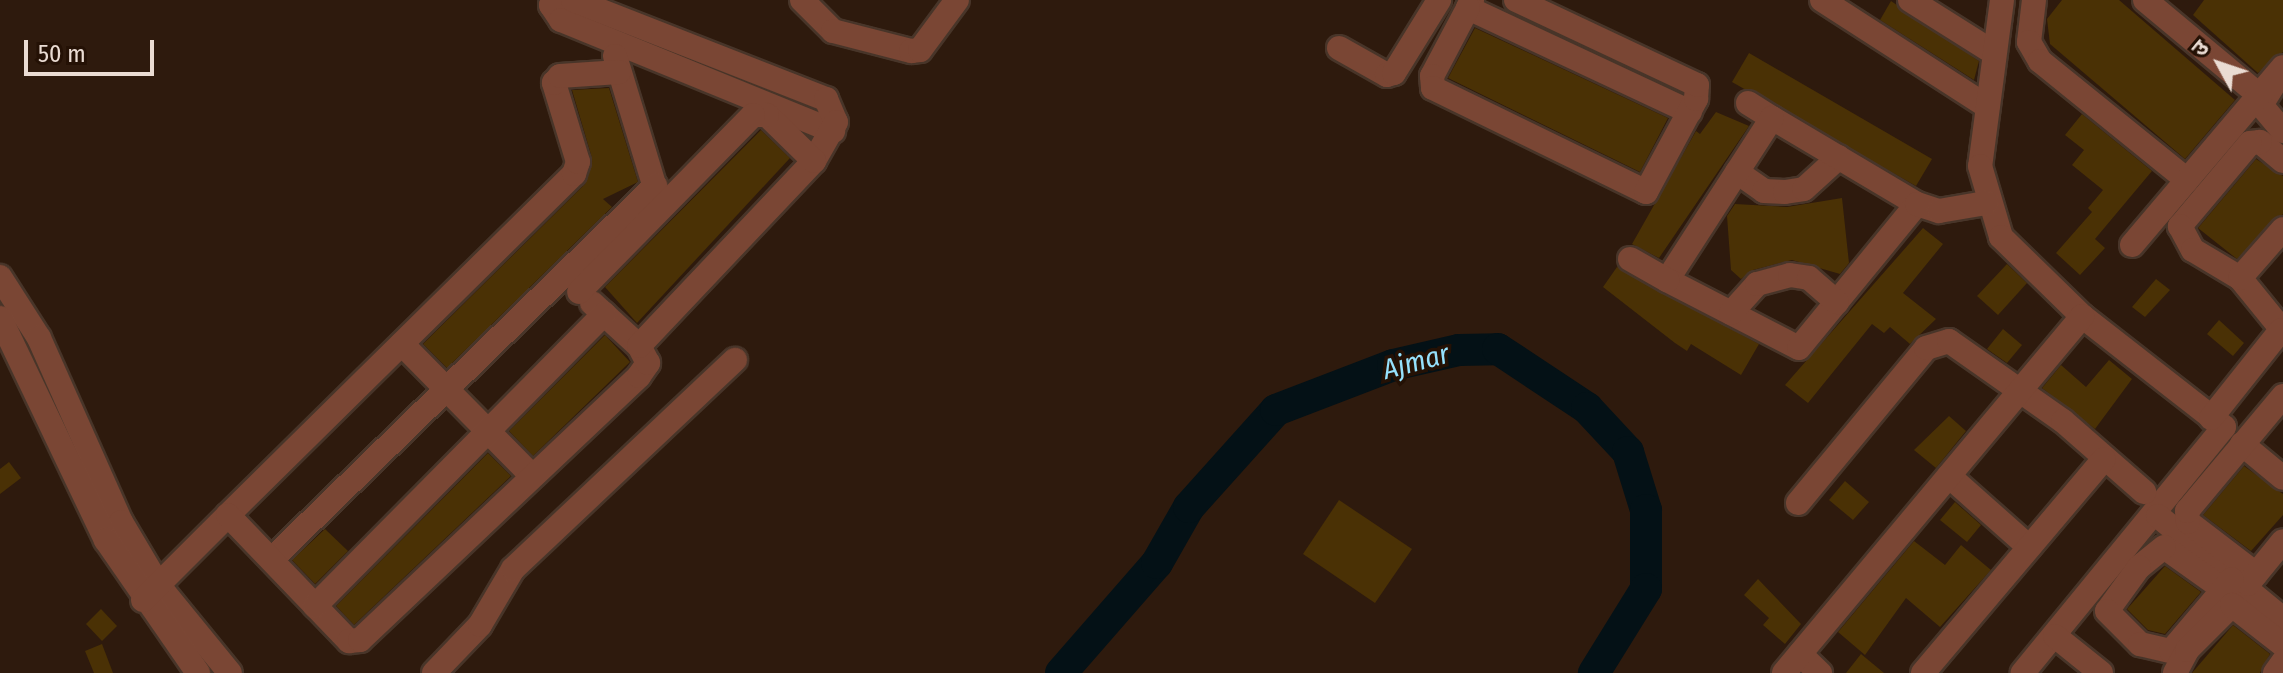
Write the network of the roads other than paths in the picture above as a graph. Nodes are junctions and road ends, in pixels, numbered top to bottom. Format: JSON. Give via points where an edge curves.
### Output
{"nodes":[{"id":1,"x":563,"y":0,"type":"edge"},
{"id":2,"x":573,"y":0,"type":"edge"},
{"id":3,"x":802,"y":0,"type":"edge"},
{"id":4,"x":956,"y":0,"type":"edge"},
{"id":5,"x":1439,"y":0,"type":"edge"},
{"id":6,"x":1516,"y":0,"type":"edge"},
{"id":7,"x":1822,"y":0,"type":"edge"},
{"id":8,"x":1910,"y":0,"type":"edge"},
{"id":9,"x":2002,"y":0,"type":"edge"},
{"id":10,"x":2034,"y":0,"type":"edge"},
{"id":11,"x":2145,"y":0,"type":"edge"},
{"id":12,"x":1470,"y":4,"type":"edge"},
{"id":13,"x":601,"y":5,"type":"edge"},
{"id":14,"x":610,"y":40,"type":"junction"},
{"id":15,"x":1339,"y":48,"type":"dead end"},
{"id":16,"x":1994,"y":53,"type":"junction"},
{"id":17,"x":2283,"y":67,"type":"edge"},
{"id":18,"x":619,"y":72,"type":"junction"},
{"id":19,"x":2283,"y":74,"type":"edge"},
{"id":20,"x":772,"y":78,"type":"junction"},
{"id":21,"x":2259,"y":95,"type":"junction"},
{"id":22,"x":762,"y":102,"type":"junction"},
{"id":23,"x":1748,"y":103,"type":"dead end"},
{"id":24,"x":1988,"y":107,"type":"junction"},
{"id":25,"x":1690,"y":112,"type":"junction"},
{"id":26,"x":1772,"y":118,"type":"junction"},
{"id":27,"x":833,"y":131,"type":"junction"},
{"id":28,"x":2283,"y":131,"type":"edge"},
{"id":29,"x":1839,"y":157,"type":"junction"},
{"id":30,"x":814,"y":161,"type":"junction"},
{"id":31,"x":2283,"y":161,"type":"edge"},
{"id":32,"x":1737,"y":172,"type":"junction"},
{"id":33,"x":2187,"y":180,"type":"junction"},
{"id":34,"x":658,"y":196,"type":"junction"},
{"id":35,"x":1986,"y":203,"type":"junction"},
{"id":36,"x":1917,"y":204,"type":"junction"},
{"id":37,"x":2283,"y":229,"type":"edge"},
{"id":38,"x":2132,"y":245,"type":"dead end"},
{"id":39,"x":1630,"y":259,"type":"dead end"},
{"id":40,"x":0,"y":277,"type":"edge"},
{"id":41,"x":2240,"y":278,"type":"junction"},
{"id":42,"x":1667,"y":280,"type":"junction"},
{"id":43,"x":571,"y":285,"type":"junction"},
{"id":44,"x":1837,"y":302,"type":"junction"},
{"id":45,"x":1731,"y":313,"type":"junction"},
{"id":46,"x":604,"y":314,"type":"junction"},
{"id":47,"x":2082,"y":316,"type":"junction"},
{"id":48,"x":0,"y":318,"type":"edge"},
{"id":49,"x":2280,"y":322,"type":"edge"},
{"id":50,"x":402,"y":344,"type":"junction"},
{"id":51,"x":639,"y":346,"type":"junction"},
{"id":52,"x":735,"y":360,"type":"dead end"},
{"id":53,"x":446,"y":389,"type":"junction"},
{"id":54,"x":2020,"y":390,"type":"junction"},
{"id":55,"x":2283,"y":396,"type":"edge"},
{"id":56,"x":2211,"y":418,"type":"junction"},
{"id":57,"x":486,"y":432,"type":"junction"},
{"id":58,"x":2242,"y":444,"type":"junction"},
{"id":59,"x":2104,"y":459,"type":"junction"},
{"id":60,"x":532,"y":476,"type":"junction"},
{"id":61,"x":1949,"y":476,"type":"junction"},
{"id":62,"x":2283,"y":478,"type":"edge"},
{"id":63,"x":2144,"y":492,"type":"dead end"},
{"id":64,"x":1798,"y":503,"type":"dead end"},
{"id":65,"x":228,"y":515,"type":"junction"},
{"id":66,"x":2158,"y":516,"type":"junction"},
{"id":67,"x":2283,"y":541,"type":"edge"},
{"id":68,"x":2029,"y":547,"type":"junction"},
{"id":69,"x":272,"y":559,"type":"junction"},
{"id":70,"x":2239,"y":583,"type":"junction"},
{"id":71,"x":151,"y":593,"type":"junction"},
{"id":72,"x":315,"y":606,"type":"junction"},
{"id":73,"x":2283,"y":619,"type":"edge"},
{"id":74,"x":2055,"y":636,"type":"junction"},
{"id":75,"x":2283,"y":645,"type":"edge"},
{"id":76,"x":1800,"y":654,"type":"junction"},
{"id":77,"x":2283,"y":662,"type":"edge"},
{"id":78,"x":198,"y":673,"type":"edge"},
{"id":79,"x":230,"y":673,"type":"edge"},
{"id":80,"x":434,"y":673,"type":"edge"},
{"id":81,"x":1784,"y":673,"type":"edge"},
{"id":82,"x":1820,"y":673,"type":"edge"},
{"id":83,"x":1923,"y":673,"type":"edge"},
{"id":84,"x":2023,"y":673,"type":"edge"},
{"id":85,"x":2101,"y":673,"type":"edge"},
{"id":86,"x":2175,"y":673,"type":"edge"},
{"id":87,"x":2275,"y":673,"type":"edge"}],
"edges":[{"from":1,"to":14,"type":"street","via":[[551,5],[557,17]]},
{"from":2,"to":13,"type":"street"},
{"from":3,"to":4,"type":"street","via":[[833,31],[911,51],[920,50]]},
{"from":5,"to":15,"type":"street","via":[[1394,73],[1387,75]]},
{"from":6,"to":25,"type":"street","via":[[1697,85]]},
{"from":7,"to":24,"type":"street"},
{"from":8,"to":16,"type":"street"},
{"from":9,"to":16,"type":"street"},
{"from":10,"to":33,"type":"street","via":[[2029,42],[2040,61]]},
{"from":11,"to":21,"type":"street"},
{"from":12,"to":25,"type":"street"},
{"from":12,"to":25,"type":"street","via":[[1422,70],[1433,88],[1646,192]]},
{"from":13,"to":14,"type":"street"},
{"from":13,"to":20,"type":"street"},
{"from":14,"to":18,"type":"street"},
{"from":14,"to":22,"type":"street"},
{"from":16,"to":24,"type":"street"},
{"from":17,"to":21,"type":"street"},
{"from":18,"to":34,"type":"street"},
{"from":18,"to":50,"type":"street","via":[[560,76],[554,83],[578,162],[574,174]]},
{"from":19,"to":28,"type":"street","via":[[2261,105]]},
{"from":20,"to":22,"type":"street"},
{"from":20,"to":27,"type":"street","via":[[833,105]]},
{"from":21,"to":33,"type":"street"},
{"from":22,"to":27,"type":"street"},
{"from":23,"to":26,"type":"street"},
{"from":24,"to":35,"type":"street","via":[[1980,166]]},
{"from":26,"to":29,"type":"street"},
{"from":26,"to":32,"type":"street"},
{"from":27,"to":30,"type":"street"},
{"from":29,"to":32,"type":"street","via":[[1804,189],[1785,192],[1764,191]]},
{"from":29,"to":36,"type":"street"},
{"from":30,"to":34,"type":"street","via":[[758,112]]},
{"from":30,"to":51,"type":"street"},
{"from":31,"to":41,"type":"street","via":[[2260,142],[2250,143],[2180,226],[2193,250]]},
{"from":32,"to":42,"type":"street"},
{"from":33,"to":38,"type":"street"},
{"from":34,"to":43,"type":"street"},
{"from":35,"to":36,"type":"street","via":[[1939,211]]},
{"from":35,"to":47,"type":"street","via":[[2001,237]]},
{"from":36,"to":44,"type":"street"},
{"from":37,"to":41,"type":"street"},
{"from":39,"to":42,"type":"street"},
{"from":40,"to":71,"type":"street","via":[[39,338]]},
{"from":41,"to":49,"type":"street"},
{"from":42,"to":45,"type":"street"},
{"from":43,"to":46,"type":"street"},
{"from":43,"to":53,"type":"street"},
{"from":44,"to":45,"type":"street","via":[[1809,278],[1790,275],[1757,284]]},
{"from":44,"to":45,"type":"street","via":[[1799,348]]},
{"from":46,"to":51,"type":"street"},
{"from":46,"to":57,"type":"street"},
{"from":47,"to":54,"type":"street"},
{"from":47,"to":56,"type":"street"},
{"from":48,"to":71,"type":"street","via":[[88,507]]},
{"from":49,"to":56,"type":"street"},
{"from":50,"to":53,"type":"street"},
{"from":50,"to":65,"type":"street"},
{"from":51,"to":60,"type":"street","via":[[648,363],[639,376]]},
{"from":52,"to":80,"type":"street","via":[[513,569],[480,625]]},
{"from":53,"to":57,"type":"street"},
{"from":53,"to":69,"type":"street"},
{"from":54,"to":59,"type":"street"},
{"from":54,"to":61,"type":"street"},
{"from":54,"to":64,"type":"street","via":[[1963,347],[1949,341],[1926,348]]},
{"from":55,"to":58,"type":"street"},
{"from":56,"to":66,"type":"street","via":[[2224,427]]},
{"from":57,"to":60,"type":"street"},
{"from":57,"to":72,"type":"street"},
{"from":58,"to":62,"type":"street"},
{"from":58,"to":70,"type":"street","via":[[2191,505],[2188,522]]},
{"from":59,"to":63,"type":"street"},
{"from":59,"to":68,"type":"street"},
{"from":60,"to":72,"type":"street","via":[[360,640],[349,641]]},
{"from":61,"to":68,"type":"street"},
{"from":61,"to":76,"type":"street"},
{"from":65,"to":69,"type":"street"},
{"from":65,"to":71,"type":"street"},
{"from":66,"to":70,"type":"street"},
{"from":66,"to":74,"type":"street"},
{"from":67,"to":70,"type":"street"},
{"from":68,"to":83,"type":"street"},
{"from":69,"to":72,"type":"street"},
{"from":70,"to":70,"type":"street","via":[[2164,547],[2139,567],[2107,611],[2140,644],[2162,653],[2171,651]]},
{"from":70,"to":73,"type":"street"},
{"from":71,"to":78,"type":"street"},
{"from":71,"to":79,"type":"street"},
{"from":74,"to":84,"type":"street"},
{"from":74,"to":85,"type":"street"},
{"from":75,"to":86,"type":"street","via":[[2232,605],[2187,650]]},
{"from":76,"to":81,"type":"street"},
{"from":76,"to":82,"type":"street"},
{"from":77,"to":87,"type":"street"}]}
